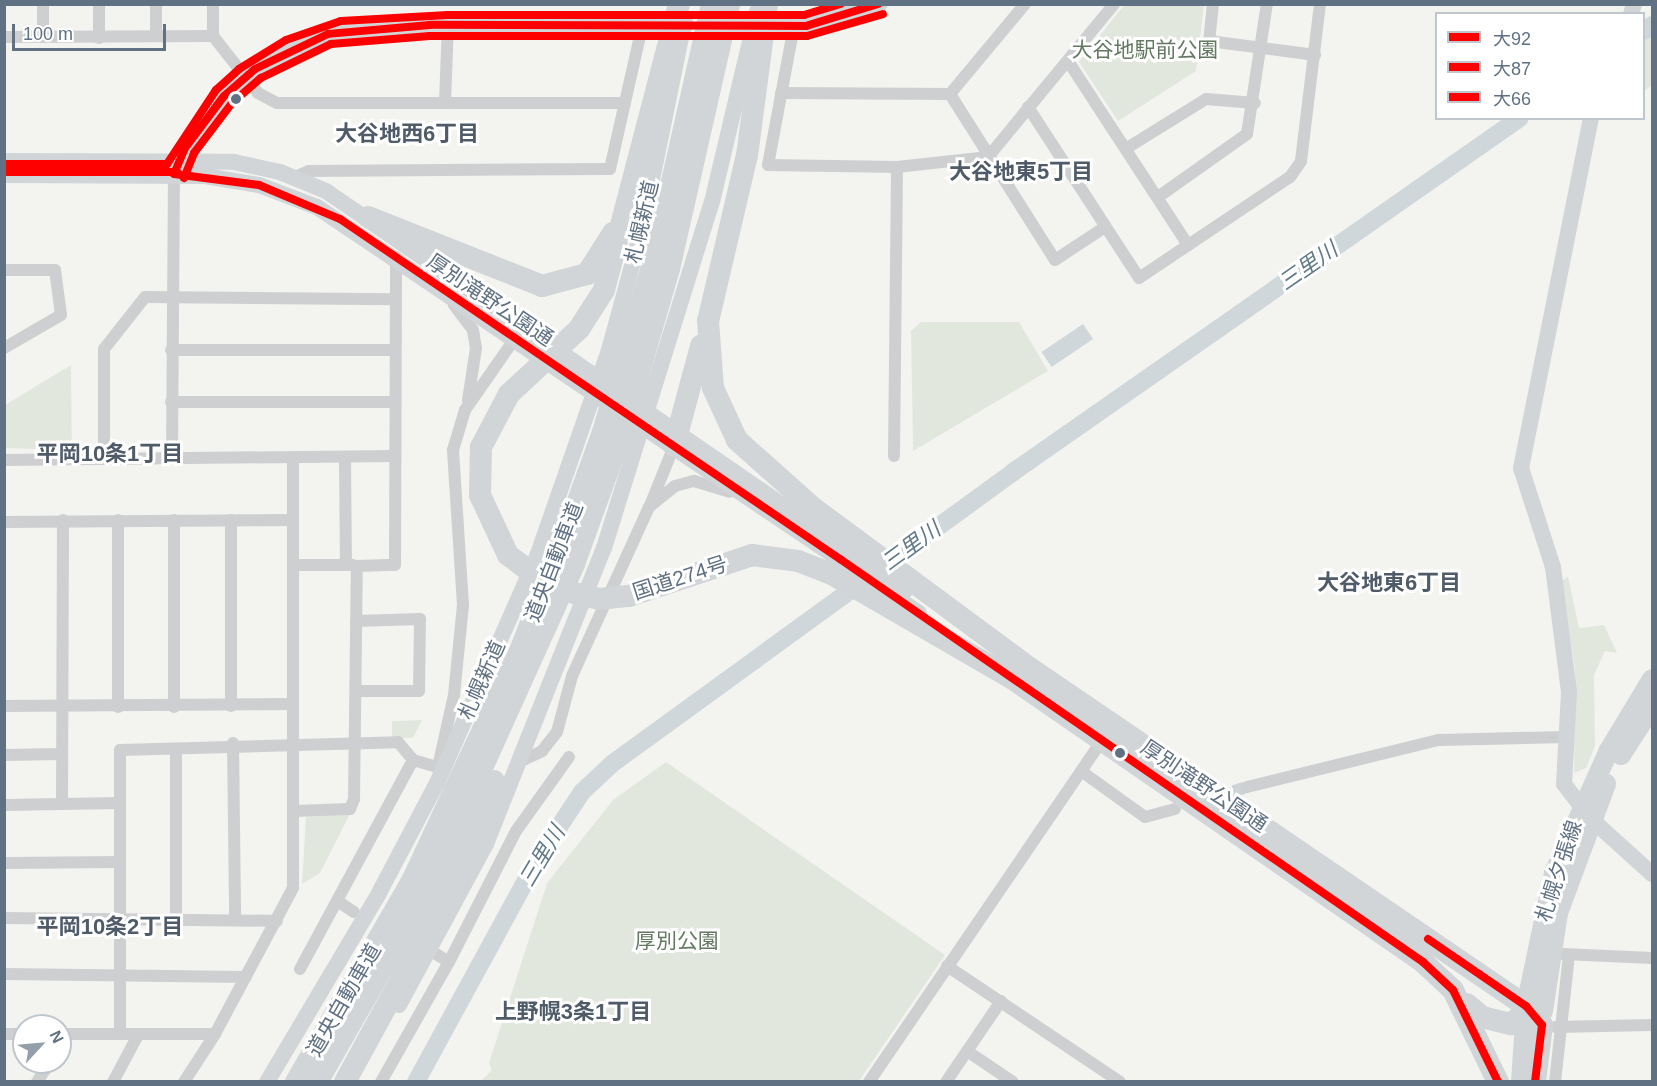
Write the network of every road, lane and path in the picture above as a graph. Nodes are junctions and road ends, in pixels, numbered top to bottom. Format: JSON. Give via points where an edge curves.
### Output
{"nodes":[{"id":1,"x":43,"y":4,"type":"edge"},
{"id":2,"x":99,"y":4,"type":"edge"},
{"id":3,"x":156,"y":4,"type":"edge"},
{"id":4,"x":213,"y":4,"type":"edge"},
{"id":5,"x":679,"y":4,"type":"edge"},
{"id":6,"x":687,"y":4,"type":"edge"},
{"id":7,"x":712,"y":4,"type":"edge"},
{"id":8,"x":729,"y":4,"type":"edge"},
{"id":9,"x":758,"y":4,"type":"edge"},
{"id":10,"x":767,"y":4,"type":"edge"},
{"id":11,"x":1025,"y":4,"type":"edge"},
{"id":12,"x":1114,"y":4,"type":"edge"},
{"id":13,"x":1213,"y":4,"type":"edge"},
{"id":14,"x":1267,"y":4,"type":"edge"},
{"id":15,"x":1320,"y":4,"type":"edge"},
{"id":16,"x":872,"y":6,"type":"edge"},
{"id":17,"x":448,"y":25,"type":"junction"},
{"id":18,"x":788,"y":26,"type":"junction"},
{"id":19,"x":648,"y":27,"type":"junction"},
{"id":20,"x":156,"y":36,"type":"junction"},
{"id":21,"x":213,"y":36,"type":"junction"},
{"id":22,"x":4,"y":37,"type":"edge"},
{"id":23,"x":43,"y":37,"type":"junction"},
{"id":24,"x":99,"y":38,"type":"junction"},
{"id":25,"x":1264,"y":46,"type":"junction"},
{"id":26,"x":1315,"y":55,"type":"junction"},
{"id":27,"x":1068,"y":61,"type":"junction"},
{"id":28,"x":246,"y":77,"type":"junction"},
{"id":29,"x":781,"y":93,"type":"junction"},
{"id":30,"x":950,"y":94,"type":"junction"},
{"id":31,"x":446,"y":102,"type":"junction"},
{"id":32,"x":625,"y":103,"type":"junction"},
{"id":33,"x":1255,"y":104,"type":"junction"},
{"id":34,"x":1028,"y":107,"type":"junction"},
{"id":35,"x":1591,"y":120,"type":"edge"},
{"id":36,"x":1127,"y":148,"type":"junction"},
{"id":37,"x":988,"y":157,"type":"junction"},
{"id":38,"x":4,"y":161,"type":"edge"},
{"id":39,"x":897,"y":166,"type":"junction"},
{"id":40,"x":175,"y":168,"type":"junction"},
{"id":41,"x":4,"y":175,"type":"edge"},
{"id":42,"x":295,"y":177,"type":"junction"},
{"id":43,"x":635,"y":186,"type":"junction"},
{"id":44,"x":1158,"y":197,"type":"junction"},
{"id":45,"x":368,"y":217,"type":"junction"},
{"id":46,"x":1105,"y":227,"type":"junction"},
{"id":47,"x":1188,"y":245,"type":"junction"},
{"id":48,"x":396,"y":257,"type":"junction"},
{"id":49,"x":4,"y":270,"type":"edge"},
{"id":50,"x":426,"y":277,"type":"junction"},
{"id":51,"x":171,"y":296,"type":"junction"},
{"id":52,"x":394,"y":299,"type":"junction"},
{"id":53,"x":708,"y":321,"type":"junction"},
{"id":54,"x":525,"y":334,"type":"junction"},
{"id":55,"x":4,"y":348,"type":"edge"},
{"id":56,"x":171,"y":350,"type":"junction"},
{"id":57,"x":394,"y":350,"type":"junction"},
{"id":58,"x":171,"y":402,"type":"junction"},
{"id":59,"x":394,"y":402,"type":"junction"},
{"id":60,"x":465,"y":410,"type":"junction"},
{"id":61,"x":671,"y":434,"type":"junction"},
{"id":62,"x":395,"y":456,"type":"junction"},
{"id":63,"x":894,"y":456,"type":"dead end"},
{"id":64,"x":293,"y":457,"type":"junction"},
{"id":65,"x":345,"y":457,"type":"junction"},
{"id":66,"x":172,"y":458,"type":"junction"},
{"id":67,"x":104,"y":459,"type":"junction"},
{"id":68,"x":4,"y":460,"type":"edge"},
{"id":69,"x":649,"y":507,"type":"junction"},
{"id":70,"x":768,"y":510,"type":"junction"},
{"id":71,"x":63,"y":520,"type":"junction"},
{"id":72,"x":118,"y":520,"type":"junction"},
{"id":73,"x":174,"y":520,"type":"junction"},
{"id":74,"x":231,"y":520,"type":"junction"},
{"id":75,"x":293,"y":520,"type":"junction"},
{"id":76,"x":4,"y":522,"type":"edge"},
{"id":77,"x":850,"y":551,"type":"junction"},
{"id":78,"x":293,"y":565,"type":"junction"},
{"id":79,"x":351,"y":565,"type":"junction"},
{"id":80,"x":921,"y":607,"type":"junction"},
{"id":81,"x":356,"y":621,"type":"junction"},
{"id":82,"x":536,"y":660,"type":"junction"},
{"id":83,"x":1018,"y":671,"type":"junction"},
{"id":84,"x":1653,"y":679,"type":"edge"},
{"id":85,"x":357,"y":691,"type":"junction"},
{"id":86,"x":293,"y":704,"type":"junction"},
{"id":87,"x":4,"y":706,"type":"edge"},
{"id":88,"x":61,"y":706,"type":"junction"},
{"id":89,"x":231,"y":706,"type":"junction"},
{"id":90,"x":118,"y":707,"type":"junction"},
{"id":91,"x":174,"y":707,"type":"junction"},
{"id":92,"x":1653,"y":707,"type":"edge"},
{"id":93,"x":1566,"y":737,"type":"junction"},
{"id":94,"x":1102,"y":740,"type":"junction"},
{"id":95,"x":355,"y":742,"type":"junction"},
{"id":96,"x":233,"y":743,"type":"junction"},
{"id":97,"x":293,"y":743,"type":"junction"},
{"id":98,"x":176,"y":751,"type":"junction"},
{"id":99,"x":61,"y":754,"type":"junction"},
{"id":100,"x":4,"y":755,"type":"edge"},
{"id":101,"x":570,"y":757,"type":"dead end"},
{"id":102,"x":413,"y":760,"type":"junction"},
{"id":103,"x":521,"y":761,"type":"junction"},
{"id":104,"x":1081,"y":771,"type":"junction"},
{"id":105,"x":438,"y":775,"type":"junction"},
{"id":106,"x":1247,"y":788,"type":"tunnel mouth"},
{"id":107,"x":120,"y":803,"type":"junction"},
{"id":108,"x":62,"y":804,"type":"junction"},
{"id":109,"x":4,"y":805,"type":"edge"},
{"id":110,"x":1175,"y":808,"type":"dead end"},
{"id":111,"x":294,"y":811,"type":"junction"},
{"id":112,"x":1585,"y":812,"type":"junction"},
{"id":113,"x":120,"y":862,"type":"junction"},
{"id":114,"x":4,"y":863,"type":"edge"},
{"id":115,"x":1653,"y":874,"type":"edge"},
{"id":116,"x":339,"y":902,"type":"junction"},
{"id":117,"x":354,"y":912,"type":"dead end"},
{"id":118,"x":235,"y":917,"type":"junction"},
{"id":119,"x":4,"y":918,"type":"edge"},
{"id":120,"x":120,"y":918,"type":"junction"},
{"id":121,"x":176,"y":918,"type":"junction"},
{"id":122,"x":277,"y":921,"type":"junction"},
{"id":123,"x":1550,"y":951,"type":"junction"},
{"id":124,"x":436,"y":954,"type":"dead end"},
{"id":125,"x":1569,"y":956,"type":"junction"},
{"id":126,"x":1653,"y":958,"type":"edge"},
{"id":127,"x":449,"y":962,"type":"junction"},
{"id":128,"x":947,"y":966,"type":"junction"},
{"id":129,"x":300,"y":969,"type":"dead end"},
{"id":130,"x":4,"y":974,"type":"edge"},
{"id":131,"x":120,"y":974,"type":"junction"},
{"id":132,"x":246,"y":977,"type":"junction"},
{"id":133,"x":1453,"y":990,"type":"junction"},
{"id":134,"x":1001,"y":1000,"type":"junction"},
{"id":135,"x":1539,"y":1013,"type":"junction"},
{"id":136,"x":1653,"y":1026,"type":"edge"},
{"id":137,"x":72,"y":1034,"type":"edge"},
{"id":138,"x":215,"y":1034,"type":"junction"},
{"id":139,"x":120,"y":1035,"type":"junction"},
{"id":140,"x":138,"y":1035,"type":"junction"},
{"id":141,"x":967,"y":1050,"type":"junction"},
{"id":142,"x":113,"y":1082,"type":"edge"},
{"id":143,"x":184,"y":1082,"type":"edge"},
{"id":144,"x":267,"y":1082,"type":"edge"},
{"id":145,"x":296,"y":1082,"type":"edge"},
{"id":146,"x":317,"y":1082,"type":"edge"},
{"id":147,"x":345,"y":1082,"type":"edge"},
{"id":148,"x":351,"y":1082,"type":"edge"},
{"id":149,"x":381,"y":1082,"type":"edge"},
{"id":150,"x":868,"y":1082,"type":"edge"},
{"id":151,"x":946,"y":1082,"type":"edge"},
{"id":152,"x":1013,"y":1082,"type":"edge"},
{"id":153,"x":1120,"y":1082,"type":"edge"},
{"id":154,"x":1498,"y":1082,"type":"edge"},
{"id":155,"x":1521,"y":1082,"type":"edge"},
{"id":156,"x":1535,"y":1082,"type":"edge"},
{"id":157,"x":1555,"y":1082,"type":"edge"}],
"edges":[{"from":1,"to":23,"type":"street"},
{"from":2,"to":24,"type":"street"},
{"from":3,"to":20,"type":"street"},
{"from":4,"to":21,"type":"street"},
{"from":5,"to":43,"type":"highway","name":"国道274号"},
{"from":6,"to":105,"type":"street","name":"札幌新道","via":[[642,229],[587,421],[538,554]]},
{"from":7,"to":145,"type":"highway","name":"道央自動車道","via":[[656,252],[603,432],[569,526],[520,651],[413,879]]},
{"from":8,"to":82,"type":"highway","name":"道央自動車道","via":[[695,166],[640,370]]},
{"from":9,"to":103,"type":"street","via":[[712,202],[645,431]]},
{"from":10,"to":53,"type":"highway","name":"国道274号","via":[[747,155]]},
{"from":11,"to":30,"type":"street"},
{"from":12,"to":27,"type":"street"},
{"from":13,"to":25,"type":"street","via":[[1209,41]]},
{"from":14,"to":25,"type":"street"},
{"from":15,"to":26,"type":"street"},
{"from":16,"to":18,"type":"street"},
{"from":17,"to":19,"type":"street"},
{"from":17,"to":28,"type":"street","via":[[328,34],[291,49]]},
{"from":17,"to":31,"type":"street"},
{"from":18,"to":19,"type":"street"},
{"from":18,"to":29,"type":"street"},
{"from":19,"to":32,"type":"street"},
{"from":20,"to":21,"type":"street"},
{"from":20,"to":24,"type":"street"},
{"from":21,"to":28,"type":"street"},
{"from":22,"to":23,"type":"street"},
{"from":23,"to":24,"type":"street"},
{"from":25,"to":26,"type":"street"},
{"from":25,"to":33,"type":"street"},
{"from":26,"to":47,"type":"street","via":[[1300,161],[1290,177]]},
{"from":27,"to":34,"type":"street"},
{"from":27,"to":36,"type":"street"},
{"from":28,"to":31,"type":"street","via":[[258,93],[277,102]]},
{"from":28,"to":40,"type":"street","via":[[224,96]]},
{"from":29,"to":30,"type":"street"},
{"from":29,"to":39,"type":"street","via":[[768,165]]},
{"from":30,"to":37,"type":"street"},
{"from":31,"to":32,"type":"street"},
{"from":32,"to":42,"type":"street","via":[[610,169],[309,171]]},
{"from":33,"to":36,"type":"street","via":[[1206,99]]},
{"from":33,"to":44,"type":"street","via":[[1252,124],[1238,145]]},
{"from":34,"to":37,"type":"street"},
{"from":34,"to":46,"type":"street"},
{"from":35,"to":93,"type":"street","via":[[1521,468],[1553,567],[1569,692]]},
{"from":36,"to":44,"type":"street"},
{"from":37,"to":39,"type":"street"},
{"from":37,"to":46,"type":"street","via":[[1056,260]]},
{"from":38,"to":40,"type":"street","name":"厚別滝野公園通"},
{"from":39,"to":63,"type":"street"},
{"from":40,"to":41,"type":"street","name":"厚別滝野公園通"},
{"from":40,"to":42,"type":"street","name":"厚別滝野公園通","via":[[234,162]]},
{"from":40,"to":48,"type":"street","name":"厚別滝野公園通","via":[[240,180],[286,194],[340,219]]},
{"from":40,"to":51,"type":"street"},
{"from":42,"to":45,"type":"street","name":"厚別滝野公園通"},
{"from":43,"to":45,"type":"highway","via":[[603,254],[587,274],[559,285],[512,278],[448,245]]},
{"from":43,"to":80,"type":"highway","name":"国道274号","via":[[595,307],[509,394],[481,447],[480,495],[508,555],[553,588],[599,599],[629,596],[752,555],[798,561]]},
{"from":44,"to":47,"type":"street"},
{"from":45,"to":54,"type":"street","name":"厚別滝野公園通"},
{"from":46,"to":47,"type":"street","via":[[1139,278]]},
{"from":48,"to":50,"type":"street","name":"厚別滝野公園通"},
{"from":48,"to":52,"type":"street"},
{"from":49,"to":55,"type":"street","via":[[55,270],[61,315]]},
{"from":50,"to":54,"type":"street","name":"厚別滝野公園通"},
{"from":50,"to":60,"type":"street","via":[[473,330],[476,369]]},
{"from":51,"to":52,"type":"street"},
{"from":51,"to":56,"type":"street"},
{"from":51,"to":67,"type":"street","via":[[145,297],[104,349]]},
{"from":52,"to":57,"type":"street"},
{"from":53,"to":61,"type":"highway"},
{"from":53,"to":77,"type":"highway","name":"国道274号","via":[[712,388],[737,440]]},
{"from":54,"to":60,"type":"street"},
{"from":54,"to":61,"type":"street","name":"厚別滝野公園通"},
{"from":56,"to":57,"type":"street"},
{"from":56,"to":58,"type":"street"},
{"from":57,"to":59,"type":"street"},
{"from":58,"to":59,"type":"street"},
{"from":58,"to":66,"type":"street"},
{"from":59,"to":62,"type":"street"},
{"from":60,"to":105,"type":"street","via":[[453,450],[463,605],[454,695]]},
{"from":61,"to":69,"type":"street"},
{"from":61,"to":70,"type":"street","name":"厚別滝野公園通"},
{"from":61,"to":77,"type":"street","name":"厚別滝野公園通"},
{"from":62,"to":65,"type":"street"},
{"from":62,"to":79,"type":"street","via":[[395,565]]},
{"from":64,"to":65,"type":"street"},
{"from":64,"to":66,"type":"street"},
{"from":64,"to":75,"type":"street"},
{"from":65,"to":79,"type":"street"},
{"from":66,"to":67,"type":"street"},
{"from":67,"to":68,"type":"street"},
{"from":69,"to":70,"type":"street","via":[[675,486],[694,481]]},
{"from":69,"to":103,"type":"street","via":[[575,669],[558,732],[542,751]]},
{"from":70,"to":77,"type":"street","name":"厚別滝野公園通"},
{"from":71,"to":72,"type":"street"},
{"from":71,"to":76,"type":"street"},
{"from":71,"to":88,"type":"street"},
{"from":72,"to":73,"type":"street"},
{"from":72,"to":90,"type":"street"},
{"from":73,"to":74,"type":"street"},
{"from":73,"to":91,"type":"street"},
{"from":74,"to":75,"type":"street"},
{"from":74,"to":89,"type":"street"},
{"from":75,"to":78,"type":"street"},
{"from":77,"to":80,"type":"highway","name":"国道274号"},
{"from":78,"to":79,"type":"street"},
{"from":78,"to":86,"type":"street"},
{"from":79,"to":81,"type":"street"},
{"from":80,"to":83,"type":"highway","name":"国道274号"},
{"from":80,"to":83,"type":"highway","name":"国道274号"},
{"from":81,"to":85,"type":"street"},
{"from":81,"to":85,"type":"street","via":[[420,619],[419,691]]},
{"from":82,"to":146,"type":"highway","name":"道央自動車道","via":[[426,891]]},
{"from":82,"to":147,"type":"highway","via":[[472,839]]},
{"from":83,"to":94,"type":"highway","name":"厚別滝野公園通"},
{"from":83,"to":135,"type":"highway","name":"厚別滝野公園通"},
{"from":84,"to":112,"type":"main road","name":"札幌夕張線"},
{"from":85,"to":95,"type":"street"},
{"from":86,"to":89,"type":"street"},
{"from":86,"to":97,"type":"street"},
{"from":87,"to":88,"type":"street"},
{"from":88,"to":90,"type":"street"},
{"from":88,"to":99,"type":"street"},
{"from":89,"to":91,"type":"street"},
{"from":90,"to":91,"type":"street"},
{"from":92,"to":112,"type":"main road","name":"札幌夕張線"},
{"from":93,"to":106,"type":"street","via":[[1438,740]]},
{"from":93,"to":112,"type":"street","via":[[1564,784]]},
{"from":94,"to":104,"type":"street"},
{"from":94,"to":133,"type":"highway","name":"厚別滝野公園通","via":[[1423,962]]},
{"from":95,"to":97,"type":"street"},
{"from":95,"to":102,"type":"street","via":[[398,742]]},
{"from":95,"to":111,"type":"street","via":[[350,809]]},
{"from":96,"to":97,"type":"street"},
{"from":96,"to":98,"type":"street"},
{"from":96,"to":118,"type":"street"},
{"from":97,"to":111,"type":"street"},
{"from":98,"to":107,"type":"street","via":[[120,750]]},
{"from":98,"to":121,"type":"street"},
{"from":99,"to":100,"type":"street"},
{"from":99,"to":108,"type":"street"},
{"from":101,"to":127,"type":"street","via":[[516,831]]},
{"from":102,"to":105,"type":"street"},
{"from":102,"to":116,"type":"street"},
{"from":103,"to":148,"type":"street","via":[[442,933]]},
{"from":104,"to":110,"type":"street","via":[[1144,817]]},
{"from":104,"to":128,"type":"street"},
{"from":105,"to":144,"type":"street","name":"札幌新道","via":[[374,903]]},
{"from":107,"to":108,"type":"street"},
{"from":107,"to":113,"type":"street"},
{"from":108,"to":109,"type":"street"},
{"from":111,"to":122,"type":"street","via":[[293,888]]},
{"from":112,"to":115,"type":"street"},
{"from":112,"to":123,"type":"main road","name":"札幌夕張線"},
{"from":112,"to":135,"type":"main road","name":"札幌夕張線","via":[[1554,873]]},
{"from":113,"to":114,"type":"street"},
{"from":113,"to":120,"type":"street"},
{"from":116,"to":117,"type":"street"},
{"from":116,"to":129,"type":"street"},
{"from":118,"to":121,"type":"street"},
{"from":118,"to":122,"type":"street"},
{"from":119,"to":120,"type":"street"},
{"from":120,"to":121,"type":"street"},
{"from":120,"to":131,"type":"street"},
{"from":122,"to":132,"type":"street"},
{"from":123,"to":125,"type":"street"},
{"from":123,"to":135,"type":"main road","name":"札幌夕張線"},
{"from":124,"to":127,"type":"street"},
{"from":125,"to":126,"type":"street"},
{"from":125,"to":135,"type":"street"},
{"from":127,"to":149,"type":"street"},
{"from":128,"to":134,"type":"street"},
{"from":128,"to":150,"type":"street"},
{"from":130,"to":131,"type":"street"},
{"from":131,"to":132,"type":"street"},
{"from":131,"to":139,"type":"street"},
{"from":132,"to":138,"type":"street"},
{"from":133,"to":135,"type":"highway","via":[[1494,1023],[1510,1024]]},
{"from":133,"to":154,"type":"highway","name":"厚別滝野公園通"},
{"from":134,"to":141,"type":"street"},
{"from":134,"to":153,"type":"street"},
{"from":135,"to":136,"type":"street"},
{"from":135,"to":155,"type":"main road","name":"札幌夕張線"},
{"from":135,"to":156,"type":"highway"},
{"from":135,"to":157,"type":"street"},
{"from":137,"to":139,"type":"street"},
{"from":138,"to":140,"type":"street"},
{"from":138,"to":143,"type":"street"},
{"from":139,"to":140,"type":"street"},
{"from":140,"to":142,"type":"street"},
{"from":141,"to":151,"type":"street"},
{"from":141,"to":152,"type":"street"}]}
